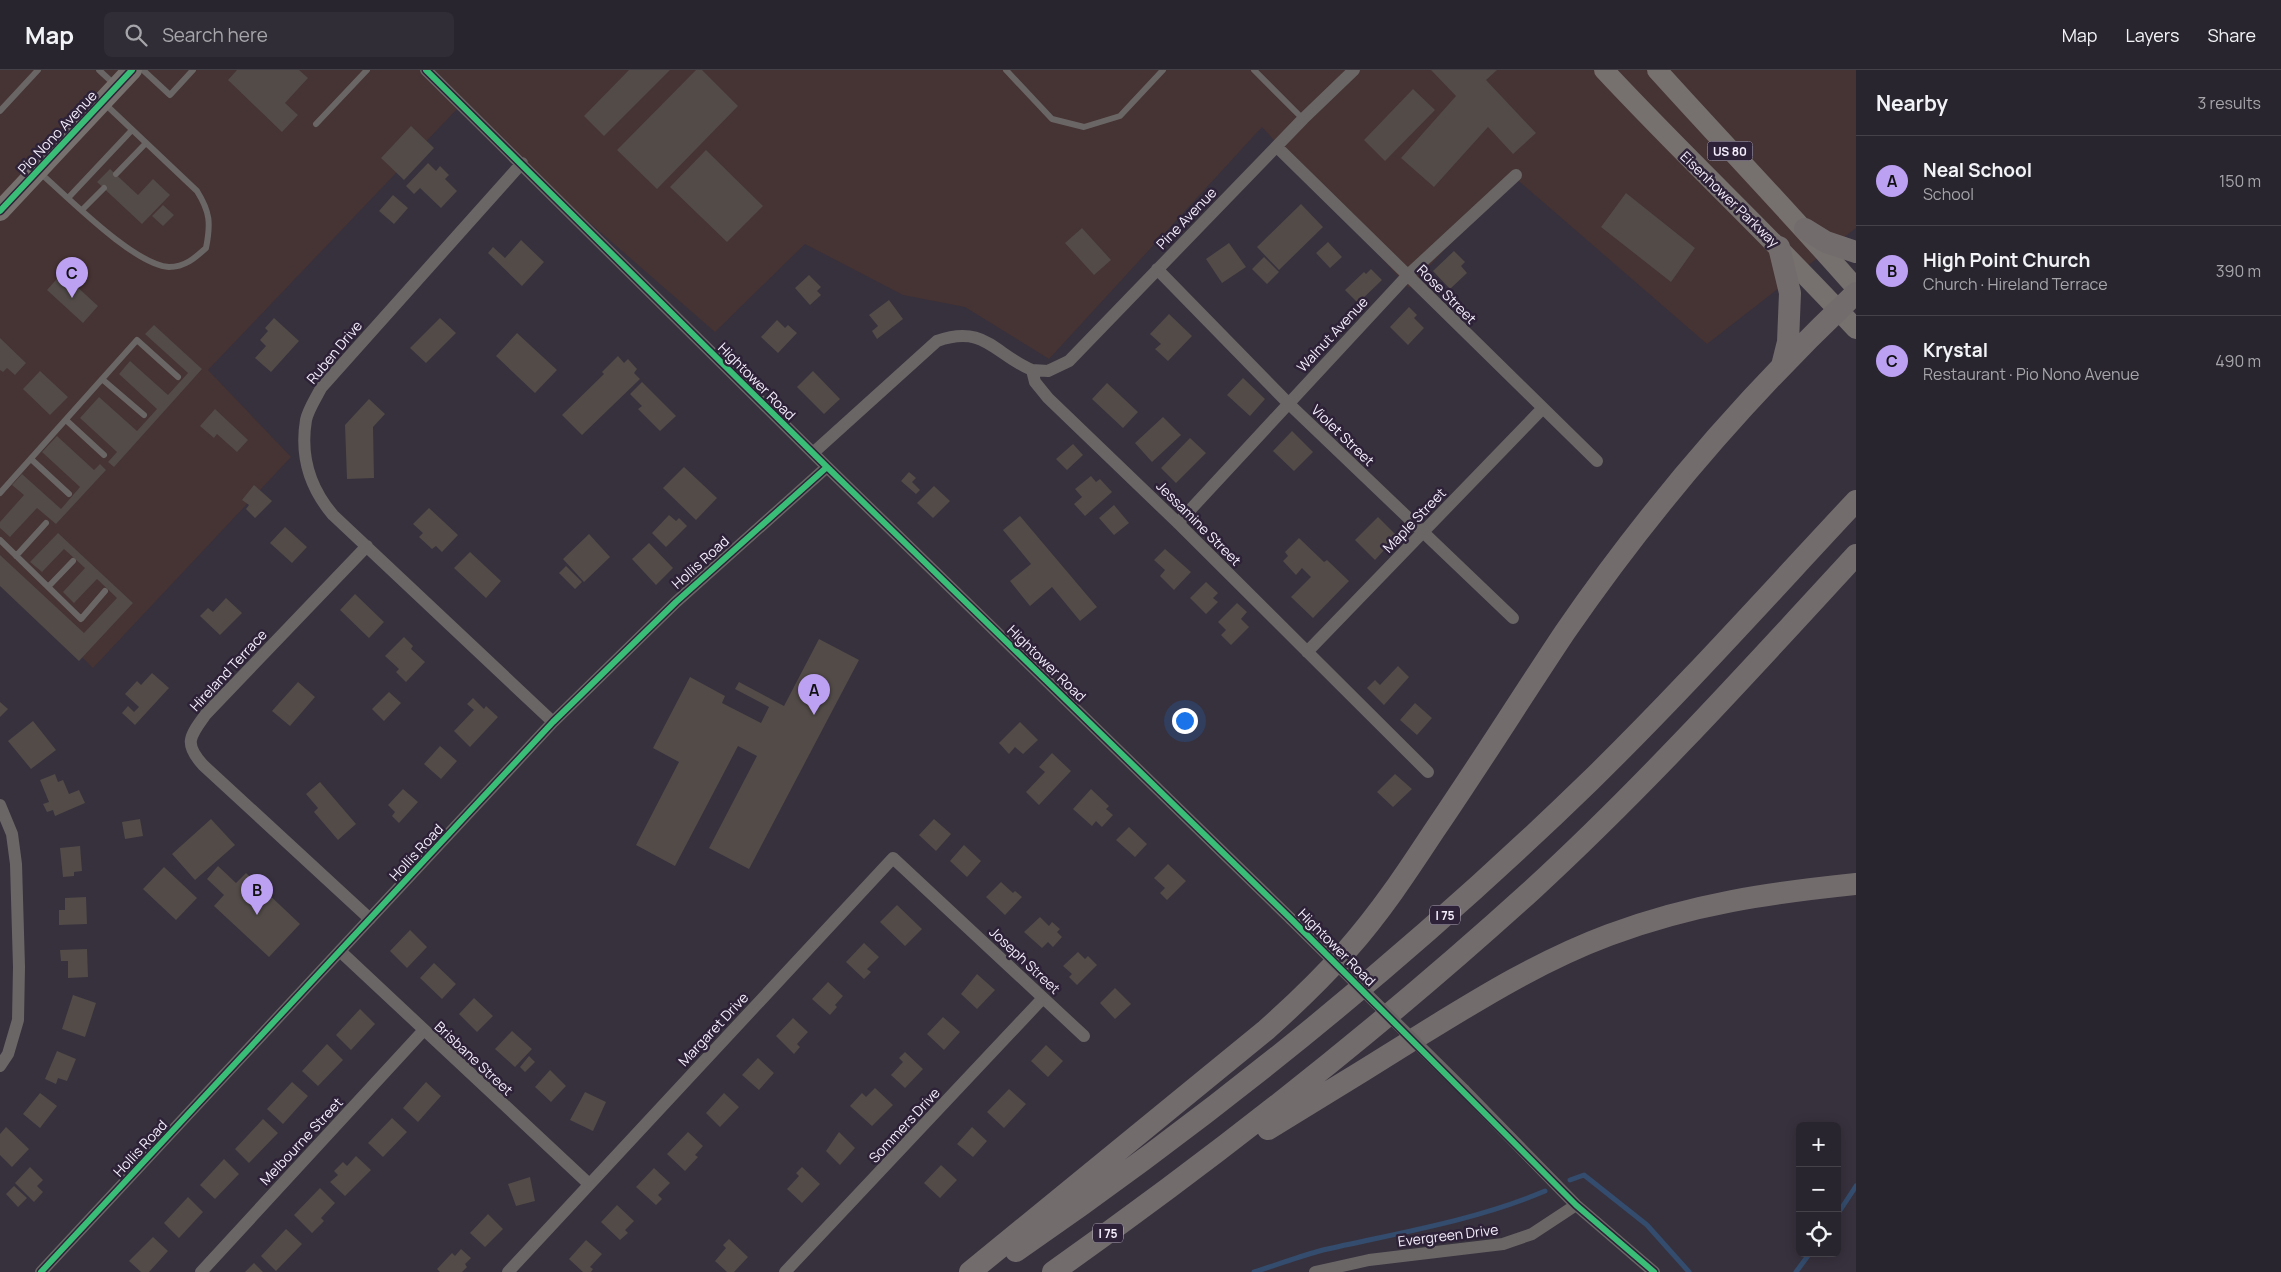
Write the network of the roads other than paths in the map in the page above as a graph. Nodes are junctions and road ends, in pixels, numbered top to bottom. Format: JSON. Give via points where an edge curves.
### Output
{"nodes":[{"id":1,"x":38,"y":70,"type":"edge"},
{"id":2,"x":98,"y":70,"type":"edge"},
{"id":3,"x":132,"y":70,"type":"edge"},
{"id":4,"x":143,"y":70,"type":"edge"},
{"id":5,"x":194,"y":70,"type":"edge"},
{"id":6,"x":366,"y":70,"type":"edge"},
{"id":7,"x":426,"y":70,"type":"edge"},
{"id":8,"x":1006,"y":70,"type":"edge"},
{"id":9,"x":1163,"y":70,"type":"edge"},
{"id":10,"x":1254,"y":70,"type":"edge"},
{"id":11,"x":1354,"y":70,"type":"edge"},
{"id":12,"x":1604,"y":70,"type":"edge"},
{"id":13,"x":1657,"y":70,"type":"edge"},
{"id":14,"x":117,"y":87,"type":"junction"},
{"id":15,"x":102,"y":102,"type":"junction"},
{"id":16,"x":0,"y":111,"type":"edge"},
{"id":17,"x":1303,"y":119,"type":"junction"},
{"id":18,"x":316,"y":124,"type":"dead end"},
{"id":19,"x":132,"y":130,"type":"junction"},
{"id":20,"x":146,"y":143,"type":"junction"},
{"id":21,"x":1277,"y":147,"type":"junction"},
{"id":22,"x":522,"y":163,"type":"junction"},
{"id":23,"x":38,"y":171,"type":"junction"},
{"id":24,"x":116,"y":174,"type":"dead end"},
{"id":25,"x":1516,"y":175,"type":"dead end"},
{"id":26,"x":104,"y":188,"type":"dead end"},
{"id":27,"x":68,"y":197,"type":"junction"},
{"id":28,"x":82,"y":210,"type":"junction"},
{"id":29,"x":0,"y":211,"type":"edge"},
{"id":30,"x":1805,"y":229,"type":"junction"},
{"id":31,"x":1779,"y":247,"type":"junction"},
{"id":32,"x":1856,"y":252,"type":"edge"},
{"id":33,"x":1157,"y":269,"type":"junction"},
{"id":34,"x":1407,"y":276,"type":"junction"},
{"id":35,"x":1856,"y":288,"type":"edge"},
{"id":36,"x":1856,"y":293,"type":"edge"},
{"id":37,"x":1839,"y":310,"type":"junction"},
{"id":38,"x":1856,"y":328,"type":"edge"},
{"id":39,"x":1032,"y":370,"type":"junction"},
{"id":40,"x":1781,"y":370,"type":"junction"},
{"id":41,"x":178,"y":377,"type":"dead end"},
{"id":42,"x":102,"y":379,"type":"junction"},
{"id":43,"x":1288,"y":403,"type":"junction"},
{"id":44,"x":1542,"y":409,"type":"junction"},
{"id":45,"x":144,"y":415,"type":"dead end"},
{"id":46,"x":66,"y":420,"type":"junction"},
{"id":47,"x":813,"y":453,"type":"junction"},
{"id":48,"x":104,"y":455,"type":"dead end"},
{"id":49,"x":31,"y":459,"type":"junction"},
{"id":50,"x":1597,"y":461,"type":"dead end"},
{"id":51,"x":827,"y":467,"type":"junction"},
{"id":52,"x":0,"y":493,"type":"edge"},
{"id":53,"x":69,"y":494,"type":"dead end"},
{"id":54,"x":1856,"y":502,"type":"edge"},
{"id":55,"x":46,"y":523,"type":"dead end"},
{"id":56,"x":1178,"y":523,"type":"junction"},
{"id":57,"x":1424,"y":532,"type":"junction"},
{"id":58,"x":0,"y":540,"type":"edge"},
{"id":59,"x":367,"y":546,"type":"junction"},
{"id":60,"x":1856,"y":555,"type":"edge"},
{"id":61,"x":16,"y":556,"type":"junction"},
{"id":62,"x":73,"y":561,"type":"dead end"},
{"id":63,"x":48,"y":587,"type":"junction"},
{"id":64,"x":105,"y":591,"type":"dead end"},
{"id":65,"x":1513,"y":618,"type":"dead end"},
{"id":66,"x":1307,"y":652,"type":"junction"},
{"id":67,"x":553,"y":722,"type":"junction"},
{"id":68,"x":1428,"y":772,"type":"dead end"},
{"id":69,"x":0,"y":805,"type":"edge"},
{"id":70,"x":1856,"y":884,"type":"edge"},
{"id":71,"x":944,"y":906,"type":"joint"},
{"id":72,"x":370,"y":919,"type":"junction"},
{"id":73,"x":341,"y":952,"type":"junction"},
{"id":74,"x":1043,"y":998,"type":"junction"},
{"id":75,"x":423,"y":1031,"type":"junction"},
{"id":76,"x":1084,"y":1036,"type":"dead end"},
{"id":77,"x":0,"y":1066,"type":"edge"},
{"id":78,"x":589,"y":1184,"type":"junction"},
{"id":79,"x":1163,"y":1194,"type":"junction"},
{"id":80,"x":1576,"y":1204,"type":"junction"},
{"id":81,"x":41,"y":1272,"type":"edge"},
{"id":82,"x":201,"y":1272,"type":"edge"},
{"id":83,"x":508,"y":1272,"type":"edge"},
{"id":84,"x":785,"y":1272,"type":"edge"},
{"id":85,"x":970,"y":1272,"type":"edge"},
{"id":86,"x":985,"y":1272,"type":"edge"},
{"id":87,"x":1053,"y":1272,"type":"edge"},
{"id":88,"x":1315,"y":1272,"type":"edge"},
{"id":89,"x":1654,"y":1272,"type":"edge"}],
"edges":[{"from":1,"to":16,"type":"lane"},
{"from":2,"to":14,"type":"lane"},
{"from":3,"to":14,"type":"main road","name":"Pio Nono Avenue"},
{"from":4,"to":5,"type":"lane","via":[[170,95]]},
{"from":6,"to":18,"type":"lane"},
{"from":7,"to":22,"type":"street","name":"Hightower Road"},
{"from":8,"to":9,"type":"lane","via":[[1052,119],[1084,127],[1120,116]]},
{"from":10,"to":17,"type":"lane"},
{"from":11,"to":17,"type":"street","name":"Pine Avenue"},
{"from":12,"to":31,"type":"main road","name":"Eisenhower Parkway","number":"US 80","via":[[1665,136]]},
{"from":13,"to":30,"type":"main road","number":"US 80"},
{"from":14,"to":15,"type":"main road","name":"Pio Nono Avenue"},
{"from":15,"to":19,"type":"lane"},
{"from":15,"to":23,"type":"main road","name":"Pio Nono Avenue"},
{"from":17,"to":21,"type":"street","name":"Pine Avenue"},
{"from":19,"to":20,"type":"lane"},
{"from":19,"to":27,"type":"lane"},
{"from":20,"to":24,"type":"lane"},
{"from":20,"to":28,"type":"lane","via":[[196,190],[206,206],[210,219],[206,248],[184,264],[170,267],[155,264],[126,247]]},
{"from":21,"to":33,"type":"street","name":"Pine Avenue"},
{"from":21,"to":34,"type":"street","name":"Rose Street"},
{"from":22,"to":47,"type":"street","name":"Hightower Road"},
{"from":22,"to":59,"type":"street","name":"Ruben Drive","via":[[321,388],[306,419],[304,455],[314,488],[333,515]]},
{"from":23,"to":27,"type":"lane"},
{"from":23,"to":29,"type":"main road","name":"Pio Nono Avenue"},
{"from":25,"to":34,"type":"street","name":"Walnut Avenue"},
{"from":26,"to":28,"type":"lane"},
{"from":27,"to":28,"type":"lane"},
{"from":30,"to":32,"type":"highway","via":[[1826,242]]},
{"from":30,"to":35,"type":"main road","number":"US 80"},
{"from":31,"to":37,"type":"main road","name":"Eisenhower Parkway","number":"US 80"},
{"from":31,"to":40,"type":"highway","via":[[1790,293],[1788,342]]},
{"from":33,"to":39,"type":"street","name":"Pine Avenue","via":[[1069,361],[1048,371]]},
{"from":33,"to":43,"type":"street","name":"Violet Street"},
{"from":34,"to":43,"type":"street","name":"Walnut Avenue"},
{"from":34,"to":44,"type":"street","name":"Rose Street"},
{"from":36,"to":37,"type":"highway"},
{"from":37,"to":38,"type":"main road","name":"Eisenhower Parkway","number":"US 80"},
{"from":37,"to":40,"type":"highway"},
{"from":39,"to":47,"type":"street","via":[[1016,364],[988,341],[978,337],[951,336],[934,344]]},
{"from":39,"to":56,"type":"street","name":"Jessamine Street","via":[[1035,382],[1048,398]]},
{"from":40,"to":85,"type":"highway","via":[[1686,473],[1632,541],[1565,632],[1396,887],[1348,948],[1266,1030]]},
{"from":41,"to":42,"type":"lane","via":[[137,340]]},
{"from":42,"to":45,"type":"lane"},
{"from":42,"to":46,"type":"lane"},
{"from":43,"to":56,"type":"street","name":"Walnut Avenue"},
{"from":43,"to":57,"type":"street","name":"Violet Street"},
{"from":44,"to":50,"type":"street","name":"Rose Street"},
{"from":44,"to":57,"type":"street","name":"Maple Street"},
{"from":46,"to":48,"type":"lane"},
{"from":46,"to":49,"type":"lane"},
{"from":47,"to":51,"type":"street","name":"Hightower Road"},
{"from":49,"to":52,"type":"lane"},
{"from":49,"to":53,"type":"lane"},
{"from":51,"to":67,"type":"street","name":"Hollis Road","via":[[676,602]]},
{"from":51,"to":80,"type":"street","name":"Hightower Road","bridge":true,"via":[[1291,918]]},
{"from":54,"to":86,"type":"highway","number":"I 75","via":[[1590,781],[1395,960],[1287,1051],[1167,1143]]},
{"from":55,"to":61,"type":"lane"},
{"from":56,"to":66,"type":"street","name":"Jessamine Street"},
{"from":57,"to":65,"type":"street","name":"Violet Street"},
{"from":57,"to":66,"type":"street","name":"Maple Street"},
{"from":58,"to":61,"type":"lane"},
{"from":59,"to":67,"type":"street","name":"Ruben Drive"},
{"from":59,"to":72,"type":"street","name":"Hireland Terrace","via":[[206,714],[193,731],[190,742],[192,753],[203,765]]},
{"from":60,"to":79,"type":"highway","number":"I 75","via":[[1656,768],[1534,888],[1298,1090]]},
{"from":61,"to":63,"type":"lane"},
{"from":62,"to":63,"type":"lane"},
{"from":63,"to":64,"type":"lane","via":[[81,619]]},
{"from":66,"to":68,"type":"street","name":"Jessamine Street"},
{"from":67,"to":72,"type":"street","name":"Hollis Road"},
{"from":69,"to":77,"type":"street","via":[[12,834],[16,864],[19,967],[18,1020],[8,1054]]},
{"from":70,"to":79,"type":"highway","via":[[1768,893],[1709,904],[1638,925],[1572,950],[1473,1003]]},
{"from":71,"to":74,"type":"street","name":"Joseph Street"},
{"from":71,"to":78,"type":"street","name":"Margaret Drive","via":[[893,858]]},
{"from":72,"to":73,"type":"street","name":"Hollis Road"},
{"from":73,"to":75,"type":"street","name":"Brisbane Street"},
{"from":73,"to":81,"type":"street","name":"Hollis Road"},
{"from":74,"to":76,"type":"street","name":"Joseph Street"},
{"from":74,"to":84,"type":"street","name":"Sommers Drive"},
{"from":75,"to":78,"type":"street","name":"Brisbane Street"},
{"from":75,"to":82,"type":"street","name":"Melbourne Street"},
{"from":78,"to":83,"type":"street","name":"Margaret Drive"},
{"from":79,"to":87,"type":"highway","number":"I 75"},
{"from":80,"to":88,"type":"street","name":"Evergreen Drive","via":[[1532,1234],[1503,1244],[1369,1260]]},
{"from":80,"to":89,"type":"street","name":"Hightower Road"}]}
